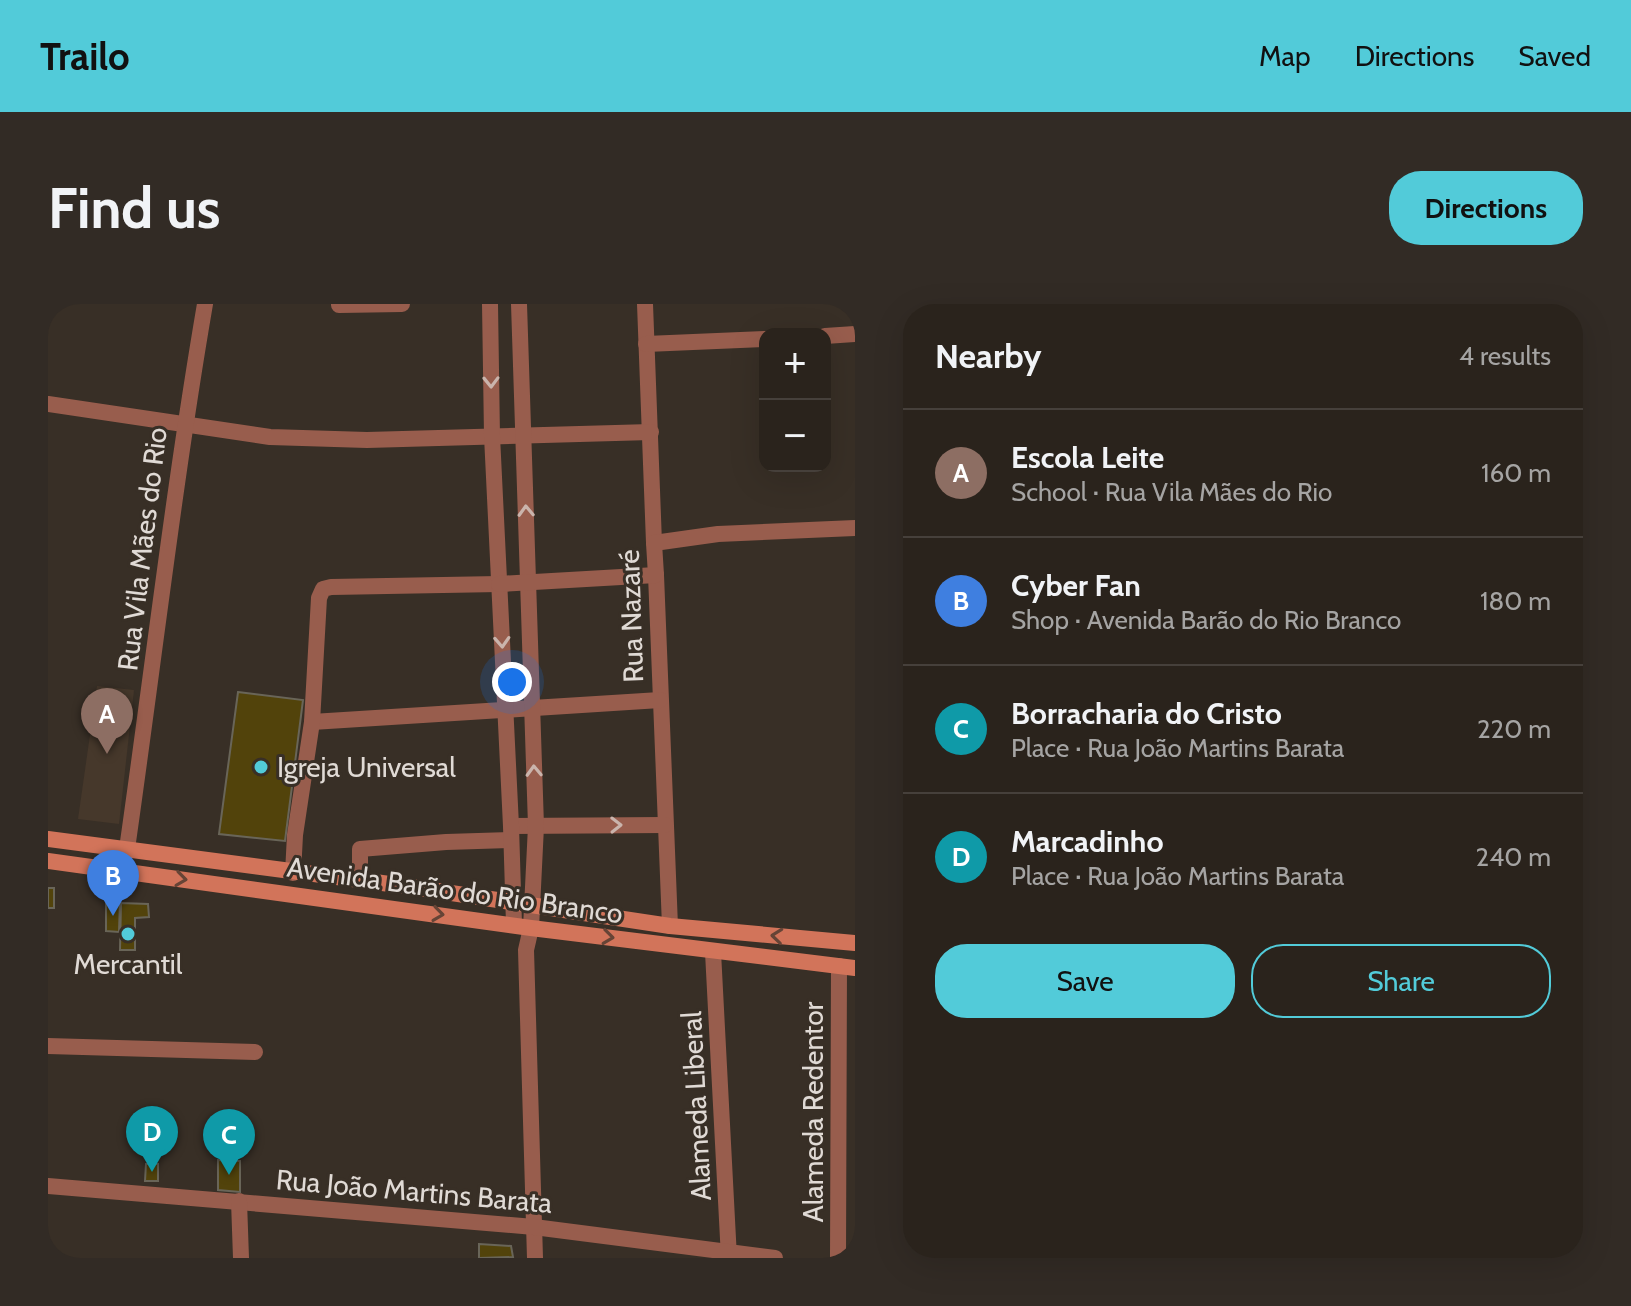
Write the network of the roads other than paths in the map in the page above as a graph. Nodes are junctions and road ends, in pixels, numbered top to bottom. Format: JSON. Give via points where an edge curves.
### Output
{"nodes":[{"id":1,"x":205,"y":304,"type":"edge"},
{"id":2,"x":402,"y":304,"type":"edge"},
{"id":3,"x":490,"y":304,"type":"edge"},
{"id":4,"x":519,"y":304,"type":"edge"},
{"id":5,"x":645,"y":304,"type":"edge"},
{"id":6,"x":339,"y":305,"type":"edge"},
{"id":7,"x":855,"y":334,"type":"edge"},
{"id":8,"x":831,"y":336,"type":"edge"},
{"id":9,"x":759,"y":339,"type":"edge"},
{"id":10,"x":646,"y":344,"type":"junction"},
{"id":11,"x":48,"y":404,"type":"edge"},
{"id":12,"x":184,"y":425,"type":"junction"},
{"id":13,"x":651,"y":432,"type":"junction"},
{"id":14,"x":492,"y":436,"type":"junction"},
{"id":15,"x":523,"y":436,"type":"junction"},
{"id":16,"x":855,"y":528,"type":"edge"},
{"id":17,"x":654,"y":543,"type":"junction"},
{"id":18,"x":656,"y":575,"type":"junction"},
{"id":19,"x":529,"y":582,"type":"junction"},
{"id":20,"x":499,"y":584,"type":"junction"},
{"id":21,"x":660,"y":700,"type":"junction"},
{"id":22,"x":532,"y":708,"type":"junction"},
{"id":23,"x":505,"y":710,"type":"junction"},
{"id":24,"x":312,"y":722,"type":"junction"},
{"id":25,"x":665,"y":825,"type":"junction"},
{"id":26,"x":536,"y":826,"type":"junction"},
{"id":27,"x":511,"y":833,"type":"junction"},
{"id":28,"x":48,"y":839,"type":"edge"},
{"id":29,"x":127,"y":849,"type":"junction"},
{"id":30,"x":48,"y":861,"type":"edge"},
{"id":31,"x":293,"y":873,"type":"junction"},
{"id":32,"x":360,"y":880,"type":"junction"},
{"id":33,"x":512,"y":902,"type":"junction"},
{"id":34,"x":532,"y":904,"type":"junction"},
{"id":35,"x":514,"y":924,"type":"junction"},
{"id":36,"x":670,"y":926,"type":"junction"},
{"id":37,"x":531,"y":928,"type":"junction"},
{"id":38,"x":855,"y":943,"type":"edge"},
{"id":39,"x":526,"y":950,"type":"junction"},
{"id":40,"x":713,"y":952,"type":"junction"},
{"id":41,"x":847,"y":967,"type":"edge"},
{"id":42,"x":48,"y":1046,"type":"edge"},
{"id":43,"x":255,"y":1052,"type":"dead end"},
{"id":44,"x":48,"y":1186,"type":"edge"},
{"id":45,"x":239,"y":1201,"type":"junction"},
{"id":46,"x":534,"y":1227,"type":"junction"},
{"id":47,"x":729,"y":1255,"type":"edge"},
{"id":48,"x":241,"y":1258,"type":"edge"},
{"id":49,"x":535,"y":1258,"type":"edge"},
{"id":50,"x":775,"y":1258,"type":"edge"},
{"id":51,"x":838,"y":1258,"type":"edge"}],
"edges":[{"from":1,"to":12,"type":"street","name":"Rua Vila Mães do Rio"},
{"from":2,"to":6,"type":"street"},
{"from":3,"to":14,"type":"street","one_way":true},
{"from":4,"to":15,"type":"street"},
{"from":5,"to":10,"type":"street","name":"Rua Nazaré"},
{"from":7,"to":8,"type":"street"},
{"from":9,"to":10,"type":"street"},
{"from":10,"to":13,"type":"street","name":"Rua Nazaré"},
{"from":11,"to":12,"type":"street"},
{"from":12,"to":14,"type":"street","via":[[270,437]]},
{"from":12,"to":29,"type":"street","name":"Rua Vila Mães do Rio"},
{"from":13,"to":15,"type":"street"},
{"from":13,"to":17,"type":"street","name":"Rua Nazaré"},
{"from":14,"to":15,"type":"street"},
{"from":14,"to":20,"type":"street"},
{"from":19,"to":15,"type":"street","one_way":true},
{"from":16,"to":17,"type":"street","via":[[718,534]]},
{"from":17,"to":18,"type":"street","name":"Rua Nazaré"},
{"from":18,"to":19,"type":"street"},
{"from":18,"to":21,"type":"street","name":"Rua Nazaré"},
{"from":19,"to":20,"type":"street"},
{"from":19,"to":22,"type":"street"},
{"from":20,"to":23,"type":"street","one_way":true},
{"from":20,"to":24,"type":"street","via":[[323,589]]},
{"from":21,"to":22,"type":"street"},
{"from":21,"to":25,"type":"street","name":"Rua Nazaré"},
{"from":22,"to":23,"type":"street"},
{"from":26,"to":22,"type":"street","one_way":true},
{"from":23,"to":24,"type":"street"},
{"from":23,"to":27,"type":"street"},
{"from":24,"to":31,"type":"street"},
{"from":26,"to":25,"type":"street","one_way":true},
{"from":25,"to":36,"type":"street","name":"Rua Nazaré"},
{"from":26,"to":27,"type":"street"},
{"from":26,"to":34,"type":"street"},
{"from":27,"to":32,"type":"street","via":[[360,849]]},
{"from":27,"to":33,"type":"street"},
{"from":28,"to":29,"type":"main road","name":"Avenida Barão do Rio Branco"},
{"from":29,"to":31,"type":"main road","name":"Avenida Barão do Rio Branco"},
{"from":30,"to":35,"type":"main road","name":"Avenida Barão do Rio Branco","one_way":true},
{"from":31,"to":32,"type":"main road","name":"Avenida Barão do Rio Branco"},
{"from":32,"to":33,"type":"main road","name":"Avenida Barão do Rio Branco"},
{"from":33,"to":34,"type":"main road","name":"Avenida Barão do Rio Branco"},
{"from":33,"to":35,"type":"street"},
{"from":34,"to":36,"type":"main road","name":"Avenida Barão do Rio Branco"},
{"from":34,"to":37,"type":"street"},
{"from":35,"to":37,"type":"main road","name":"Avenida Barão do Rio Branco"},
{"from":35,"to":39,"type":"street"},
{"from":38,"to":36,"type":"main road","name":"Avenida Barão do Rio Branco","one_way":true},
{"from":37,"to":39,"type":"street"},
{"from":37,"to":40,"type":"main road","name":"Avenida Barão do Rio Branco","one_way":true},
{"from":39,"to":46,"type":"street"},
{"from":40,"to":41,"type":"main road","name":"Avenida Barão do Rio Branco"},
{"from":40,"to":47,"type":"street","name":"Alameda Liberal"},
{"from":41,"to":51,"type":"street","name":"Alameda Redentor"},
{"from":42,"to":43,"type":"street"},
{"from":44,"to":45,"type":"street","name":"Rua João Martins Barata"},
{"from":45,"to":46,"type":"street","name":"Rua João Martins Barata"},
{"from":45,"to":48,"type":"street"},
{"from":46,"to":47,"type":"street","name":"Rua João Martins Barata"},
{"from":46,"to":49,"type":"street"},
{"from":47,"to":50,"type":"street","name":"Rua João Martins Barata"}]}
